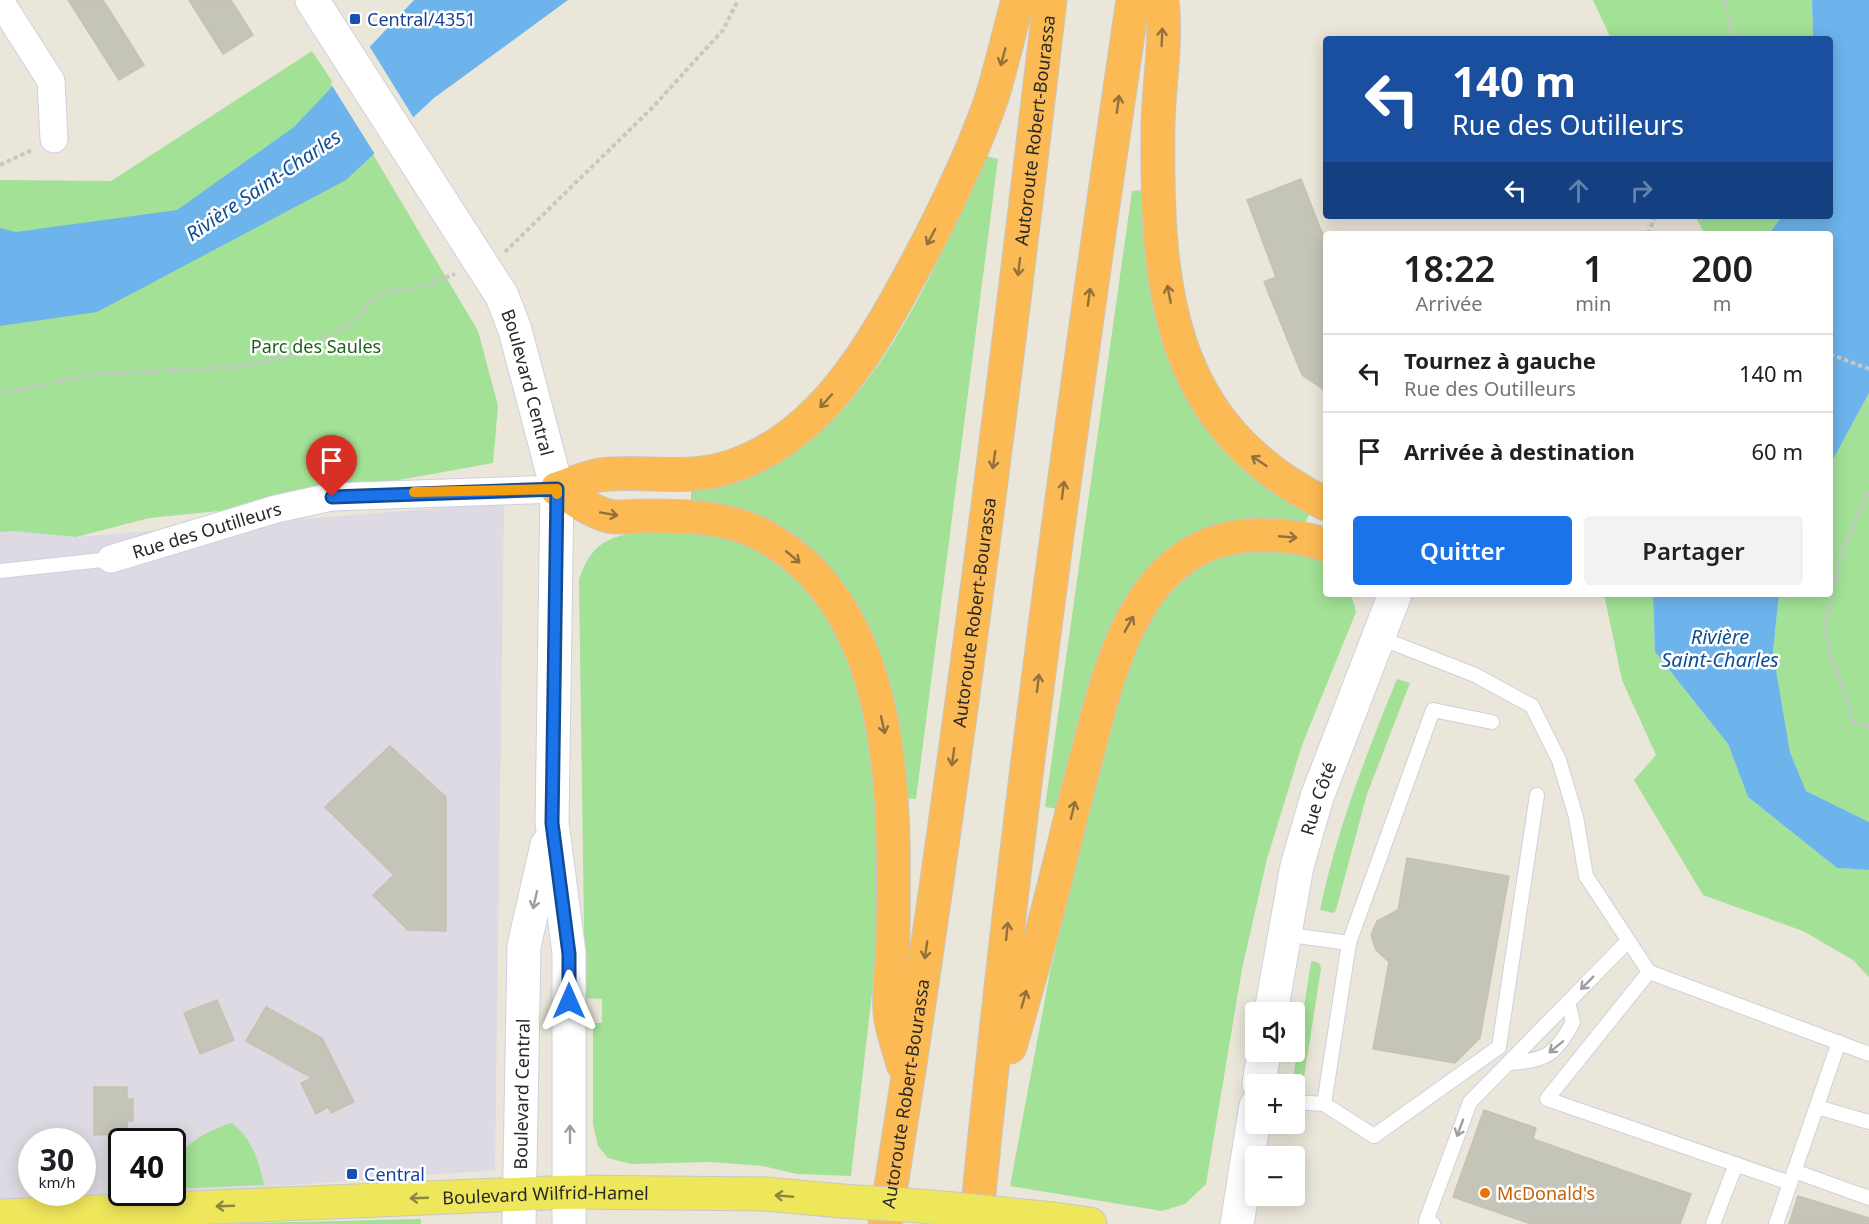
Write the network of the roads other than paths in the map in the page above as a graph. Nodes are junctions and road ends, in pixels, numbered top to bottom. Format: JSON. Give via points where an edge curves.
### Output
{"nodes":[{"id":1,"x":312,"y":0,"type":"edge"},
{"id":2,"x":1018,"y":0,"type":"edge"},
{"id":3,"x":1050,"y":0,"type":"edge"},
{"id":4,"x":1134,"y":0,"type":"edge"},
{"id":5,"x":1162,"y":0,"type":"edge"},
{"id":6,"x":0,"y":1,"type":"edge"},
{"id":7,"x":54,"y":139,"type":"road end"},
{"id":8,"x":557,"y":489,"type":"junction"},
{"id":9,"x":1323,"y":502,"type":"edge"},
{"id":10,"x":1323,"y":544,"type":"edge"},
{"id":11,"x":111,"y":559,"type":"joint"},
{"id":12,"x":0,"y":571,"type":"edge"},
{"id":13,"x":1394,"y":597,"type":"edge"},
{"id":14,"x":1378,"y":637,"type":"junction"},
{"id":15,"x":1492,"y":722,"type":"dead end"},
{"id":16,"x":1537,"y":795,"type":"dead end"},
{"id":17,"x":552,"y":823,"type":"junction"},
{"id":18,"x":1283,"y":934,"type":"junction"},
{"id":19,"x":1628,"y":941,"type":"junction"},
{"id":20,"x":1349,"y":943,"type":"junction"},
{"id":21,"x":1649,"y":972,"type":"junction"},
{"id":22,"x":1272,"y":1002,"type":"edge"},
{"id":23,"x":1568,"y":1002,"type":"junction"},
{"id":24,"x":1839,"y":1042,"type":"junction"},
{"id":25,"x":1869,"y":1054,"type":"edge"},
{"id":26,"x":1508,"y":1063,"type":"junction"},
{"id":27,"x":908,"y":1081,"type":"junction"},
{"id":28,"x":1305,"y":1103,"type":"edge"},
{"id":29,"x":1324,"y":1104,"type":"junction"},
{"id":30,"x":1816,"y":1107,"type":"junction"},
{"id":31,"x":1869,"y":1122,"type":"edge"},
{"id":32,"x":1251,"y":1134,"type":"edge"},
{"id":33,"x":984,"y":1136,"type":"junction"},
{"id":34,"x":1736,"y":1164,"type":"junction"},
{"id":35,"x":1792,"y":1177,"type":"junction"},
{"id":36,"x":571,"y":1192,"type":"junction"},
{"id":37,"x":1869,"y":1198,"type":"edge"},
{"id":38,"x":520,"y":1209,"type":"edge"},
{"id":39,"x":0,"y":1216,"type":"edge"},
{"id":40,"x":128,"y":1217,"type":"edge"},
{"id":41,"x":902,"y":1218,"type":"edge"},
{"id":42,"x":569,"y":1224,"type":"edge"},
{"id":43,"x":976,"y":1224,"type":"edge"},
{"id":44,"x":1090,"y":1224,"type":"edge"},
{"id":45,"x":1237,"y":1224,"type":"edge"},
{"id":46,"x":1433,"y":1224,"type":"edge"},
{"id":47,"x":1713,"y":1224,"type":"edge"},
{"id":48,"x":1776,"y":1224,"type":"edge"}],
"edges":[{"from":1,"to":8,"type":"street","name":"Boulevard Central","via":[[502,296],[515,330]]},
{"from":2,"to":8,"type":"highway","one_way":true,"via":[[992,96],[940,220],[890,314],[822,406],[792,434],[760,454],[722,469],[599,475]]},
{"from":3,"to":27,"type":"highway","name":"Autoroute Robert-Bourassa","one_way":true,"via":[[1008,359]]},
{"from":33,"to":4,"type":"highway","one_way":true,"via":[[1039,670]]},
{"from":9,"to":5,"type":"highway","one_way":true,"via":[[1248,454],[1222,426],[1200,393],[1185,357],[1164,268],[1158,202]]},
{"from":6,"to":7,"type":"street","via":[[51,81]]},
{"from":8,"to":11,"type":"street","name":"Rue des Outilleurs","via":[[332,497],[276,509]]},
{"from":8,"to":17,"type":"street","name":"Boulevard Central"},
{"from":8,"to":27,"type":"highway","one_way":true,"via":[[606,516],[687,516],[729,521],[764,536],[811,572],[850,627],[871,675],[885,736],[892,860],[890,1013]]},
{"from":33,"to":10,"type":"highway","one_way":true,"via":[[1040,943],[1100,702],[1120,640],[1140,604],[1179,561],[1207,544],[1239,536],[1269,535]]},
{"from":11,"to":12,"type":"lane"},
{"from":13,"to":14,"type":"street","name":"Rue Côté"},
{"from":14,"to":18,"type":"street","name":"Rue Côté","via":[[1317,797]]},
{"from":14,"to":19,"type":"lane","via":[[1475,675],[1532,706],[1559,760],[1576,817],[1586,876]]},
{"from":15,"to":20,"type":"lane","via":[[1434,710]]},
{"from":16,"to":29,"type":"lane","via":[[1499,1047],[1374,1137]]},
{"from":36,"to":17,"type":"street","name":"Boulevard Central","one_way":true,"via":[[569,954]]},
{"from":17,"to":38,"type":"street","name":"Boulevard Central","one_way":true,"via":[[524,946]]},
{"from":18,"to":20,"type":"lane"},
{"from":18,"to":22,"type":"street","name":"Rue Côté"},
{"from":19,"to":21,"type":"lane"},
{"from":19,"to":23,"type":"lane","one_way":true},
{"from":20,"to":29,"type":"lane"},
{"from":21,"to":24,"type":"lane"},
{"from":21,"to":34,"type":"lane","via":[[1547,1099]]},
{"from":23,"to":26,"type":"lane"},
{"from":23,"to":26,"type":"lane","one_way":true,"via":[[1573,1023],[1562,1045],[1535,1062]]},
{"from":24,"to":25,"type":"lane"},
{"from":24,"to":30,"type":"lane"},
{"from":26,"to":46,"type":"lane","one_way":true,"via":[[1470,1102],[1426,1221]]},
{"from":27,"to":41,"type":"highway","name":"Autoroute Robert-Bourassa"},
{"from":28,"to":29,"type":"lane"},
{"from":30,"to":31,"type":"lane"},
{"from":30,"to":35,"type":"lane"},
{"from":32,"to":45,"type":"street"},
{"from":33,"to":43,"type":"highway"},
{"from":34,"to":35,"type":"lane"},
{"from":34,"to":47,"type":"lane"},
{"from":35,"to":37,"type":"lane"},
{"from":35,"to":48,"type":"lane"},
{"from":36,"to":38,"type":"main road","name":"Boulevard Wilfrid-Hamel"},
{"from":41,"to":36,"type":"main road","name":"Boulevard Wilfrid-Hamel","one_way":true,"bridge":true,"via":[[842,1201],[765,1194]]},
{"from":36,"to":42,"type":"street","name":"Boulevard Central"},
{"from":38,"to":40,"type":"main road","name":"Boulevard Wilfrid-Hamel","one_way":true},
{"from":39,"to":40,"type":"main road","name":"Boulevard Wilfrid-Hamel"},
{"from":41,"to":44,"type":"main road","name":"Boulevard Wilfrid-Hamel","bridge":true,"via":[[1053,1219]]}]}
